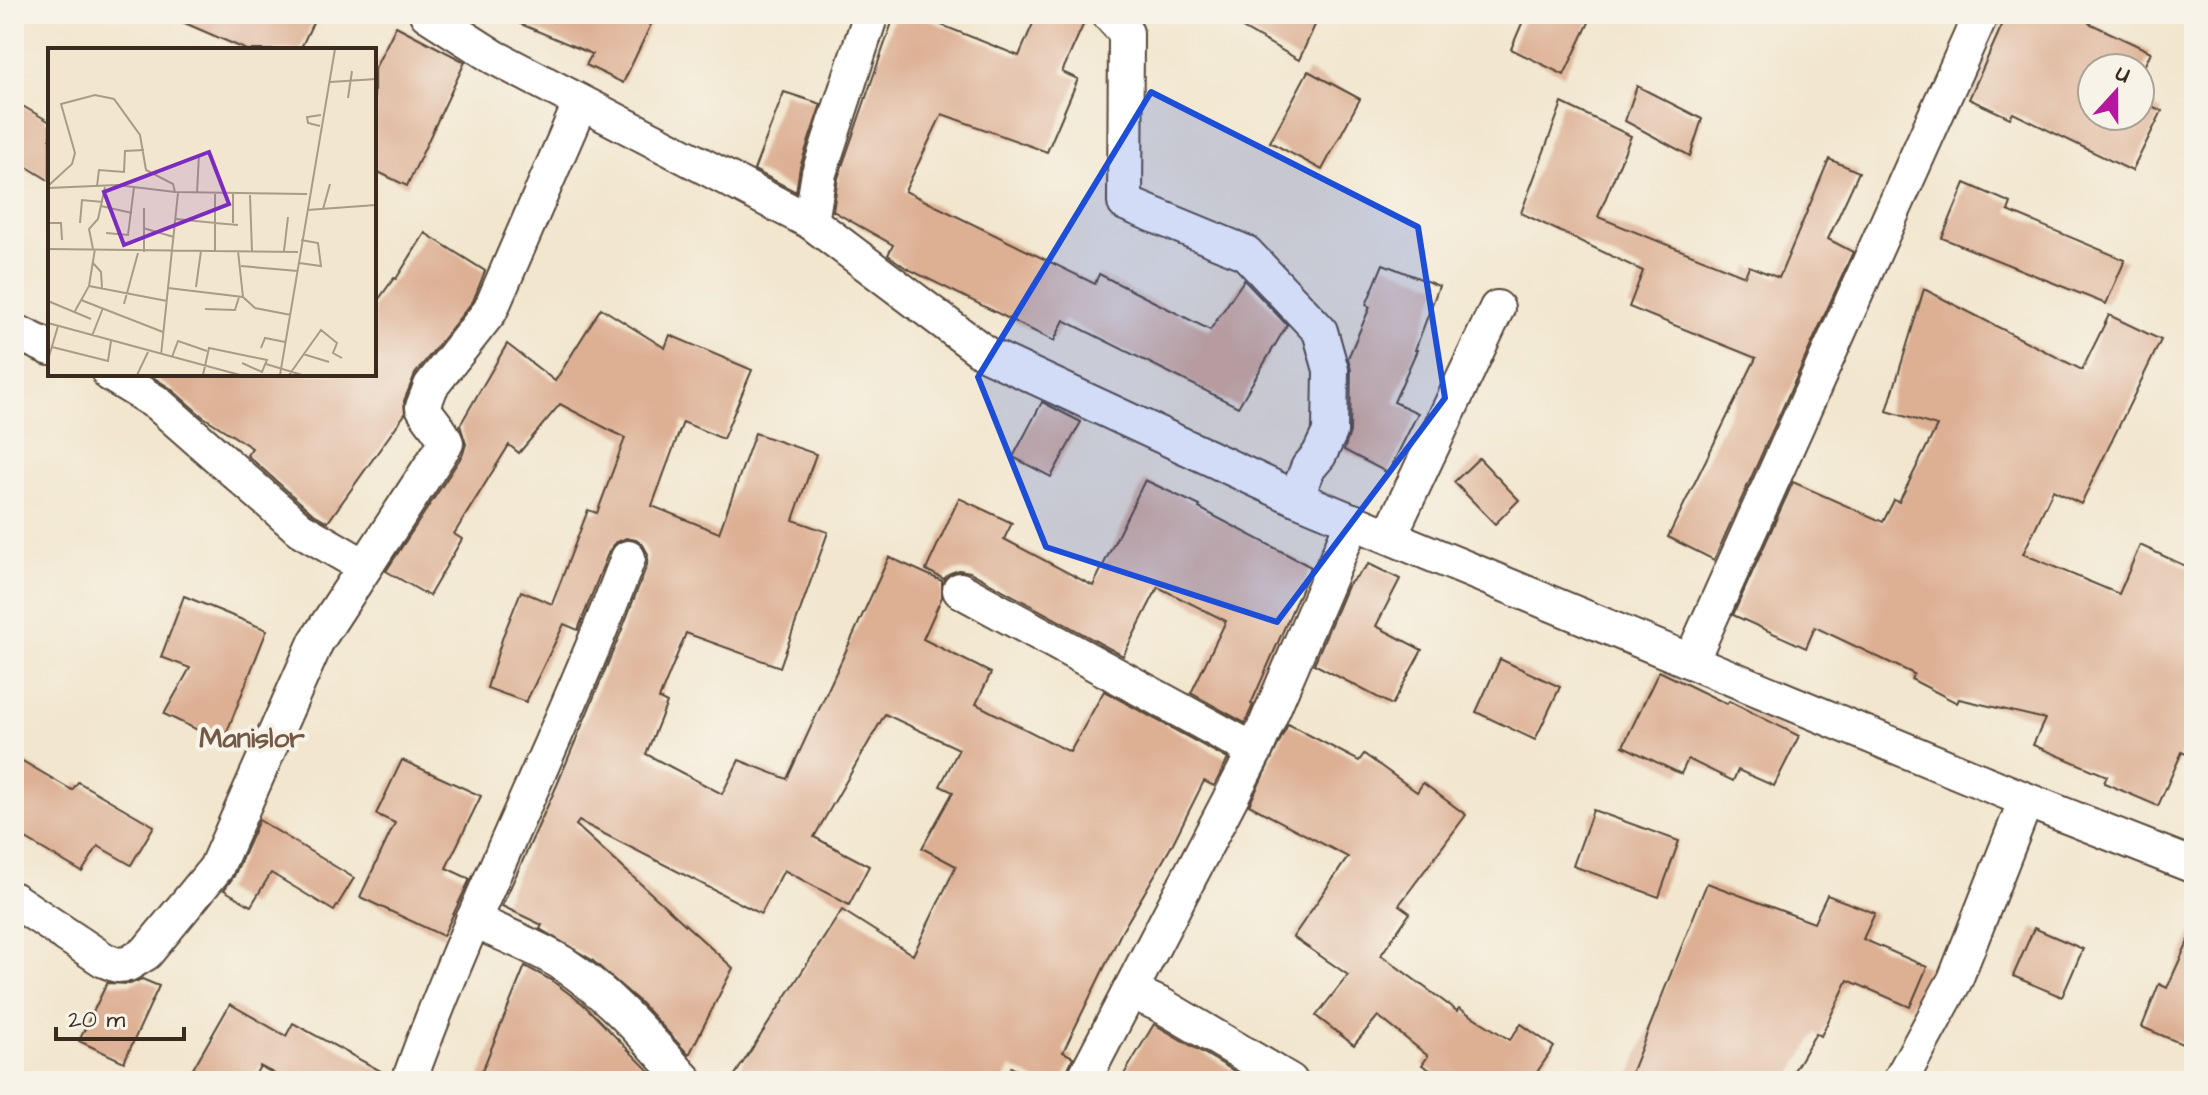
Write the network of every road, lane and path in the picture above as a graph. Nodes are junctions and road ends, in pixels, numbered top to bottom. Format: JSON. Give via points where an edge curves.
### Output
{"nodes":[{"id":1,"x":427,"y":14,"type":"edge"},
{"id":2,"x":871,"y":14,"type":"edge"},
{"id":3,"x":1109,"y":14,"type":"edge"},
{"id":4,"x":1981,"y":14,"type":"edge"},
{"id":5,"x":580,"y":104,"type":"junction"},
{"id":6,"x":811,"y":222,"type":"junction"},
{"id":7,"x":1497,"y":308,"type":"dead end"},
{"id":8,"x":14,"y":331,"type":"edge"},
{"id":9,"x":48,"y":347,"type":"edge"},
{"id":10,"x":113,"y":376,"type":"edge"},
{"id":11,"x":1296,"y":498,"type":"junction"},
{"id":12,"x":1353,"y":521,"type":"junction"},
{"id":13,"x":1390,"y":535,"type":"junction"},
{"id":14,"x":628,"y":558,"type":"dead end"},
{"id":15,"x":364,"y":566,"type":"junction"},
{"id":16,"x":960,"y":590,"type":"dead end"},
{"id":17,"x":1691,"y":661,"type":"junction"},
{"id":18,"x":1255,"y":751,"type":"junction"},
{"id":19,"x":2026,"y":800,"type":"junction"},
{"id":20,"x":2194,"y":866,"type":"edge"},
{"id":21,"x":14,"y":900,"type":"edge"},
{"id":22,"x":473,"y":920,"type":"junction"},
{"id":23,"x":1130,"y":991,"type":"junction"},
{"id":24,"x":409,"y":1081,"type":"edge"},
{"id":25,"x":686,"y":1081,"type":"edge"},
{"id":26,"x":1083,"y":1081,"type":"edge"},
{"id":27,"x":1290,"y":1081,"type":"edge"},
{"id":28,"x":1900,"y":1081,"type":"edge"}],
"edges":[{"from":1,"to":5,"type":"street"},
{"from":2,"to":6,"type":"street","via":[[819,173]]},
{"from":3,"to":11,"type":"street","via":[[1126,33],[1125,203],[1246,253],[1320,331],[1331,370],[1330,432]]},
{"from":4,"to":17,"type":"street"},
{"from":5,"to":6,"type":"street"},
{"from":5,"to":15,"type":"street","via":[[490,311],[431,386],[423,407],[446,443]]},
{"from":6,"to":11,"type":"street","via":[[986,354]]},
{"from":7,"to":13,"type":"street"},
{"from":8,"to":9,"type":"street"},
{"from":10,"to":15,"type":"street","via":[[157,403],[300,529]]},
{"from":11,"to":12,"type":"street"},
{"from":12,"to":13,"type":"street"},
{"from":12,"to":18,"type":"street"},
{"from":13,"to":17,"type":"street"},
{"from":14,"to":22,"type":"street"},
{"from":15,"to":21,"type":"street","via":[[316,642],[216,868],[146,953],[128,964],[104,960]]},
{"from":16,"to":18,"type":"street"},
{"from":17,"to":19,"type":"street"},
{"from":18,"to":23,"type":"street"},
{"from":19,"to":20,"type":"street"},
{"from":19,"to":28,"type":"street","via":[[1955,980]]},
{"from":22,"to":24,"type":"street"},
{"from":22,"to":25,"type":"street","via":[[561,962],[593,986]]},
{"from":23,"to":26,"type":"street"},
{"from":23,"to":27,"type":"street"}]}
